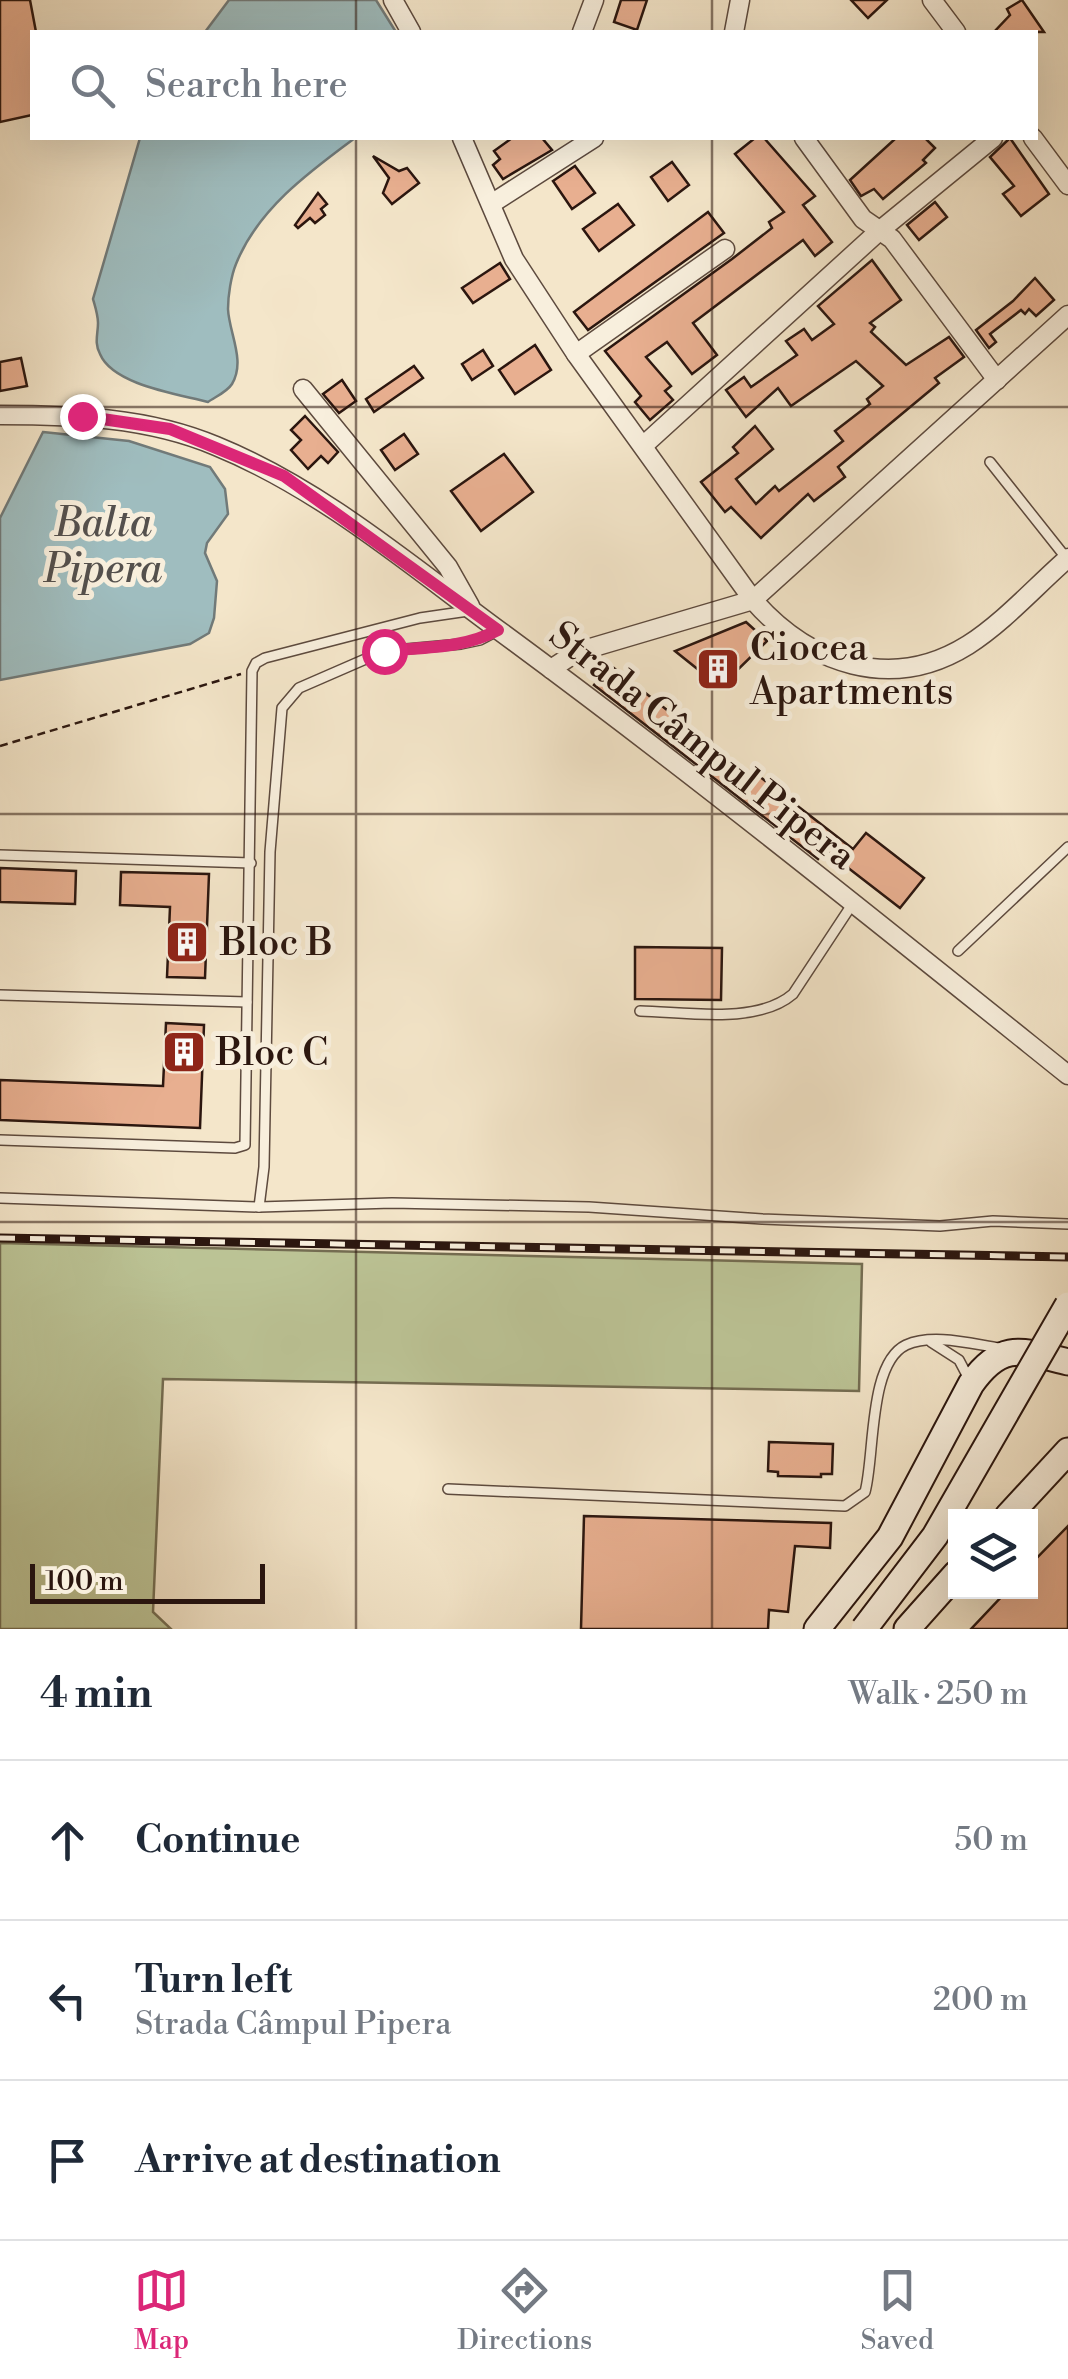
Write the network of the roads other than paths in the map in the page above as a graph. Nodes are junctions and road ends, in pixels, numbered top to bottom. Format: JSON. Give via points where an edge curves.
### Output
{"nodes":[{"id":1,"x":393,"y":0,"type":"edge"},
{"id":2,"x":594,"y":0,"type":"edge"},
{"id":3,"x":740,"y":0,"type":"edge"},
{"id":4,"x":932,"y":0,"type":"edge"},
{"id":5,"x":410,"y":30,"type":"edge"},
{"id":6,"x":583,"y":30,"type":"edge"},
{"id":7,"x":734,"y":30,"type":"edge"},
{"id":8,"x":954,"y":30,"type":"edge"},
{"id":9,"x":463,"y":140,"type":"edge"},
{"id":10,"x":591,"y":140,"type":"edge"},
{"id":11,"x":805,"y":140,"type":"edge"},
{"id":12,"x":991,"y":140,"type":"edge"},
{"id":13,"x":1034,"y":140,"type":"edge"},
{"id":14,"x":1068,"y":185,"type":"edge"},
{"id":15,"x":490,"y":204,"type":"junction"},
{"id":16,"x":878,"y":232,"type":"junction"},
{"id":17,"x":724,"y":249,"type":"dead end"},
{"id":18,"x":1068,"y":314,"type":"edge"},
{"id":19,"x":576,"y":354,"type":"junction"},
{"id":20,"x":997,"y":380,"type":"junction"},
{"id":21,"x":303,"y":389,"type":"dead end"},
{"id":22,"x":0,"y":414,"type":"edge"},
{"id":23,"x":644,"y":445,"type":"junction"},
{"id":24,"x":990,"y":462,"type":"dead end"},
{"id":25,"x":1068,"y":558,"type":"edge"},
{"id":26,"x":753,"y":600,"type":"junction"},
{"id":27,"x":472,"y":610,"type":"junction"},
{"id":28,"x":498,"y":630,"type":"junction"},
{"id":29,"x":551,"y":669,"type":"junction"},
{"id":30,"x":1068,"y":847,"type":"edge"},
{"id":31,"x":0,"y":855,"type":"edge"},
{"id":32,"x":251,"y":863,"type":"junction"},
{"id":33,"x":853,"y":902,"type":"junction"},
{"id":34,"x":958,"y":951,"type":"dead end"},
{"id":35,"x":0,"y":996,"type":"edge"},
{"id":36,"x":248,"y":1002,"type":"junction"},
{"id":37,"x":640,"y":1012,"type":"dead end"},
{"id":38,"x":1068,"y":1075,"type":"edge"},
{"id":39,"x":0,"y":1140,"type":"edge"},
{"id":40,"x":0,"y":1198,"type":"edge"},
{"id":41,"x":259,"y":1206,"type":"junction"},
{"id":42,"x":1068,"y":1224,"type":"edge"},
{"id":43,"x":1068,"y":1306,"type":"edge"},
{"id":44,"x":929,"y":1341,"type":"junction"},
{"id":45,"x":1017,"y":1350,"type":"junction"},
{"id":46,"x":1068,"y":1362,"type":"edge"},
{"id":47,"x":972,"y":1384,"type":"junction"},
{"id":48,"x":1068,"y":1451,"type":"edge"},
{"id":49,"x":448,"y":1489,"type":"dead end"},
{"id":50,"x":1014,"y":1509,"type":"edge"},
{"id":51,"x":948,"y":1583,"type":"edge"},
{"id":52,"x":817,"y":1629,"type":"edge"},
{"id":53,"x":864,"y":1629,"type":"edge"},
{"id":54,"x":906,"y":1629,"type":"edge"}],
"edges":[{"from":1,"to":5,"type":"street"},
{"from":2,"to":6,"type":"street"},
{"from":3,"to":7,"type":"street"},
{"from":4,"to":8,"type":"street"},
{"from":9,"to":15,"type":"street"},
{"from":10,"to":15,"type":"street"},
{"from":11,"to":16,"type":"street"},
{"from":12,"to":16,"type":"street"},
{"from":13,"to":14,"type":"street"},
{"from":15,"to":19,"type":"street","via":[[514,259]]},
{"from":16,"to":20,"type":"street","via":[[892,239]]},
{"from":16,"to":23,"type":"street"},
{"from":17,"to":19,"type":"street"},
{"from":18,"to":20,"type":"street"},
{"from":19,"to":23,"type":"street"},
{"from":20,"to":26,"type":"street"},
{"from":21,"to":27,"type":"street","via":[[448,568]]},
{"from":22,"to":27,"type":"street","name":"Strada Câmpul Pipera","via":[[128,421],[216,446],[304,489]]},
{"from":23,"to":26,"type":"street"},
{"from":24,"to":25,"type":"lane"},
{"from":25,"to":26,"type":"street","via":[[972,642],[948,656],[894,670],[834,659],[796,640]]},
{"from":26,"to":29,"type":"street","via":[[577,652]]},
{"from":27,"to":28,"type":"street","name":"Strada Câmpul Pipera"},
{"from":27,"to":32,"type":"lane","via":[[256,663]]},
{"from":28,"to":29,"type":"street","name":"Strada Câmpul Pipera"},
{"from":28,"to":41,"type":"lane","via":[[461,644],[384,651],[298,688],[282,708],[270,852]]},
{"from":29,"to":33,"type":"street","name":"Strada Câmpul Pipera"},
{"from":30,"to":34,"type":"lane"},
{"from":31,"to":32,"type":"lane"},
{"from":32,"to":36,"type":"lane"},
{"from":33,"to":37,"type":"lane","via":[[780,1005],[756,1012]]},
{"from":33,"to":38,"type":"street","name":"Strada Câmpul Pipera"},
{"from":35,"to":36,"type":"lane"},
{"from":36,"to":39,"type":"lane","via":[[245,1145]]},
{"from":40,"to":41,"type":"lane"},
{"from":41,"to":42,"type":"lane","via":[[570,1206],[900,1225]]},
{"from":43,"to":53,"type":"main road","bridge":true,"via":[[943,1522]]},
{"from":44,"to":45,"type":"lane"},
{"from":44,"to":47,"type":"lane","via":[[958,1360]]},
{"from":44,"to":49,"type":"lane","via":[[906,1345],[890,1360],[878,1394],[865,1492],[845,1506]]},
{"from":45,"to":46,"type":"main road"},
{"from":45,"to":47,"type":"main road","via":[[993,1359]]},
{"from":47,"to":52,"type":"main road","via":[[890,1537]]},
{"from":48,"to":50,"type":"main road"},
{"from":51,"to":54,"type":"main road"}]}
